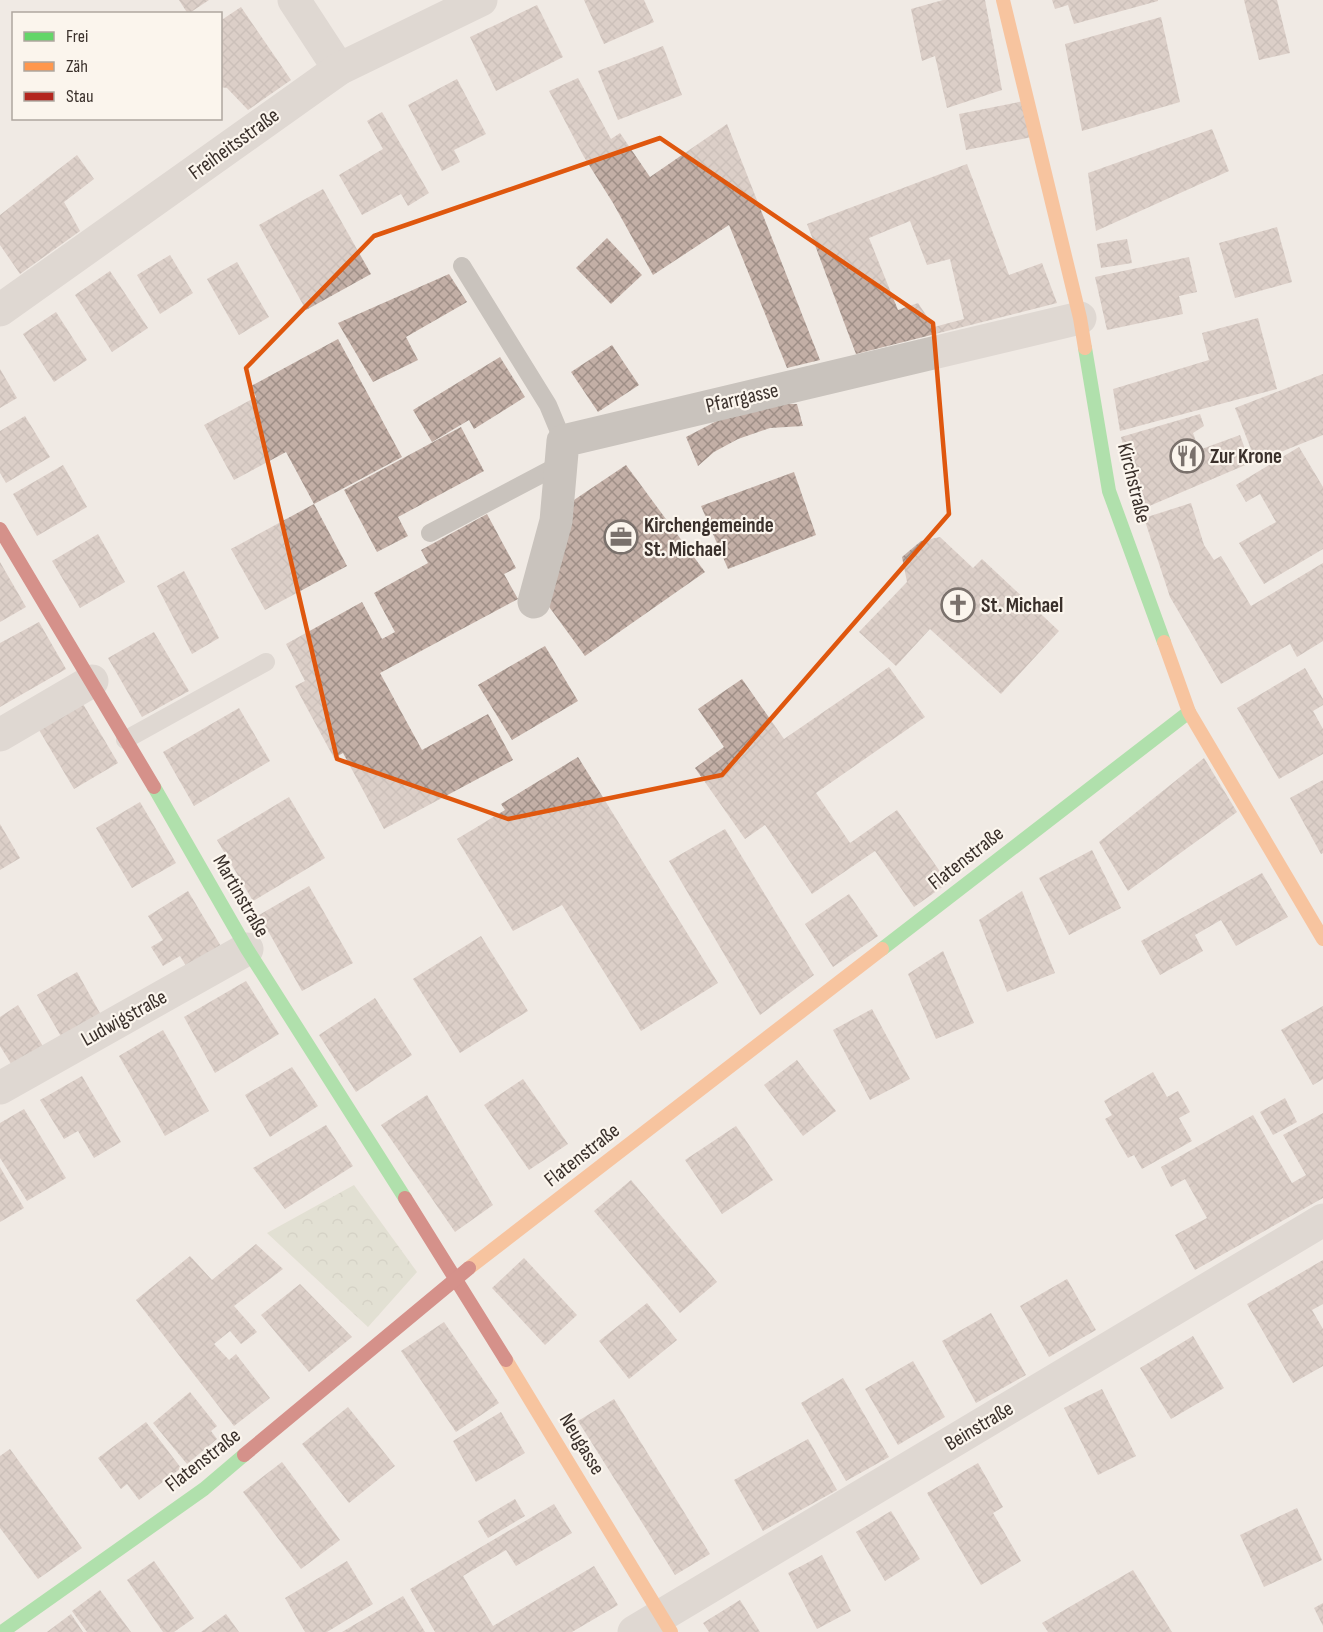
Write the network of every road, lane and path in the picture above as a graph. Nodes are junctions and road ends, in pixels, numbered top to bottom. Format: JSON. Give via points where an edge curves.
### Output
{"nodes":[{"id":1,"x":294,"y":0,"type":"edge"},
{"id":2,"x":481,"y":0,"type":"edge"},
{"id":3,"x":1003,"y":0,"type":"edge"},
{"id":4,"x":339,"y":69,"type":"junction"},
{"id":5,"x":462,"y":266,"type":"dead end"},
{"id":6,"x":0,"y":310,"type":"edge"},
{"id":7,"x":1080,"y":318,"type":"junction"},
{"id":8,"x":562,"y":453,"type":"junction"},
{"id":9,"x":0,"y":529,"type":"edge"},
{"id":10,"x":430,"y":533,"type":"dead end"},
{"id":11,"x":534,"y":602,"type":"dead end"},
{"id":12,"x":266,"y":662,"type":"dead end"},
{"id":13,"x":92,"y":681,"type":"junction"},
{"id":14,"x":1189,"y":712,"type":"junction"},
{"id":15,"x":0,"y":735,"type":"edge"},
{"id":16,"x":125,"y":740,"type":"junction"},
{"id":17,"x":1323,"y":939,"type":"edge"},
{"id":18,"x":247,"y":949,"type":"junction"},
{"id":19,"x":0,"y":1088,"type":"edge"},
{"id":20,"x":1323,"y":1220,"type":"edge"},
{"id":21,"x":456,"y":1278,"type":"junction"},
{"id":22,"x":656,"y":1627,"type":"edge"},
{"id":23,"x":2,"y":1632,"type":"edge"}],
"edges":[{"from":1,"to":4,"type":"street"},
{"from":2,"to":4,"type":"street","name":"Freiheitsstraße"},
{"from":3,"to":7,"type":"street","name":"Kirchstraße"},
{"from":4,"to":6,"type":"street","name":"Freiheitsstraße"},
{"from":5,"to":8,"type":"lane","via":[[548,405]]},
{"from":7,"to":8,"type":"street","name":"Pfarrgasse"},
{"from":7,"to":14,"type":"street","name":"Kirchstraße","via":[[1109,491]]},
{"from":8,"to":10,"type":"lane"},
{"from":8,"to":11,"type":"street","via":[[556,521]]},
{"from":9,"to":13,"type":"street","name":"Martinstraße"},
{"from":12,"to":16,"type":"lane"},
{"from":13,"to":15,"type":"street"},
{"from":13,"to":16,"type":"street","name":"Martinstraße"},
{"from":14,"to":17,"type":"street","name":"Kirchstraße"},
{"from":14,"to":21,"type":"street","name":"Flatenstraße"},
{"from":16,"to":18,"type":"street","name":"Martinstraße"},
{"from":18,"to":19,"type":"street","name":"Ludwigstraße"},
{"from":18,"to":21,"type":"street","name":"Martinstraße"},
{"from":20,"to":22,"type":"street","name":"Beinstraße"},
{"from":21,"to":22,"type":"street","name":"Neugasse"},
{"from":21,"to":23,"type":"street","name":"Flatenstraße","via":[[204,1489]]}]}
